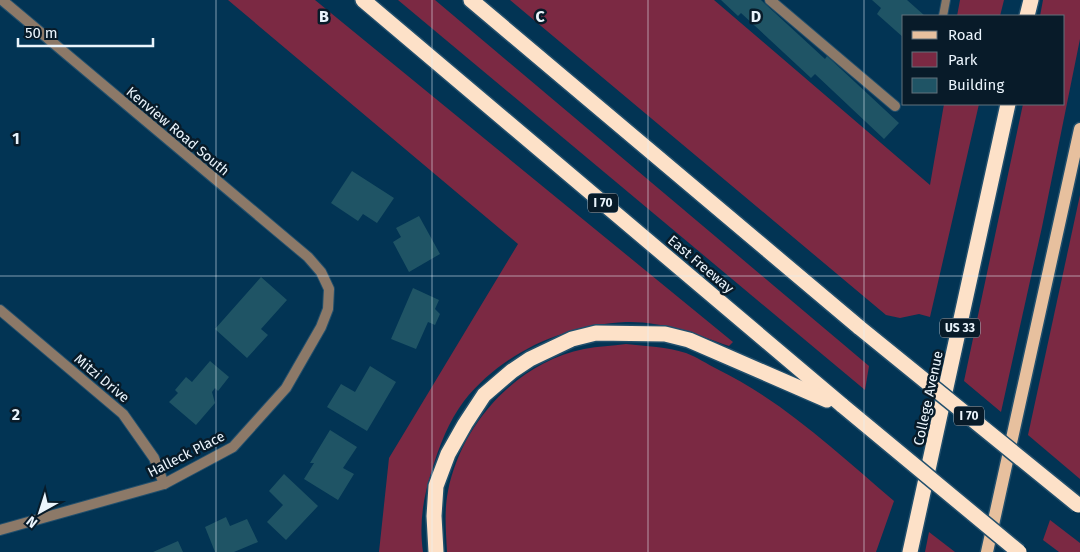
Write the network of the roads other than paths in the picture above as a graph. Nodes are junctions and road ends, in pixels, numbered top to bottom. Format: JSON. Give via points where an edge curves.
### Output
{"nodes":[{"id":1,"x":2,"y":0,"type":"edge"},
{"id":2,"x":363,"y":0,"type":"edge"},
{"id":3,"x":471,"y":0,"type":"edge"},
{"id":4,"x":770,"y":0,"type":"edge"},
{"id":5,"x":946,"y":0,"type":"edge"},
{"id":6,"x":1031,"y":0,"type":"edge"},
{"id":7,"x":943,"y":15,"type":"edge"},
{"id":8,"x":1027,"y":15,"type":"edge"},
{"id":9,"x":899,"y":104,"type":"edge"},
{"id":10,"x":1008,"y":105,"type":"edge"},
{"id":11,"x":1080,"y":129,"type":"edge"},
{"id":12,"x":330,"y":289,"type":"joint"},
{"id":13,"x":0,"y":310,"type":"edge"},
{"id":14,"x":843,"y":406,"type":"junction"},
{"id":15,"x":164,"y":484,"type":"junction"},
{"id":16,"x":1079,"y":505,"type":"edge"},
{"id":17,"x":0,"y":530,"type":"edge"},
{"id":18,"x":436,"y":552,"type":"edge"},
{"id":19,"x":910,"y":552,"type":"edge"},
{"id":20,"x":987,"y":552,"type":"edge"},
{"id":21,"x":1019,"y":552,"type":"edge"}],
"edges":[{"from":1,"to":12,"type":"street","name":"Kenview Road South","via":[[308,257]]},
{"from":2,"to":14,"type":"highway","name":"East Freeway","number":"I 70"},
{"from":3,"to":16,"type":"highway","number":"I 70","bridge":true,"via":[[860,328]]},
{"from":4,"to":9,"type":"street"},
{"from":5,"to":7,"type":"lane"},
{"from":6,"to":8,"type":"highway"},
{"from":10,"to":19,"type":"highway","name":"College Avenue","number":"US 33"},
{"from":11,"to":20,"type":"main road"},
{"from":12,"to":15,"type":"street","name":"Halleck Place","via":[[328,309],[321,327],[286,388],[233,447]]},
{"from":13,"to":15,"type":"street","name":"Mitzi Drive","via":[[123,414],[154,458]]},
{"from":14,"to":18,"type":"highway","via":[[689,340],[665,334],[596,333],[572,339],[512,371],[484,395],[464,424],[436,486]]},
{"from":14,"to":21,"type":"highway","name":"East Freeway","number":"I 70","bridge":true},
{"from":15,"to":17,"type":"street","name":"Halleck Place"}]}
